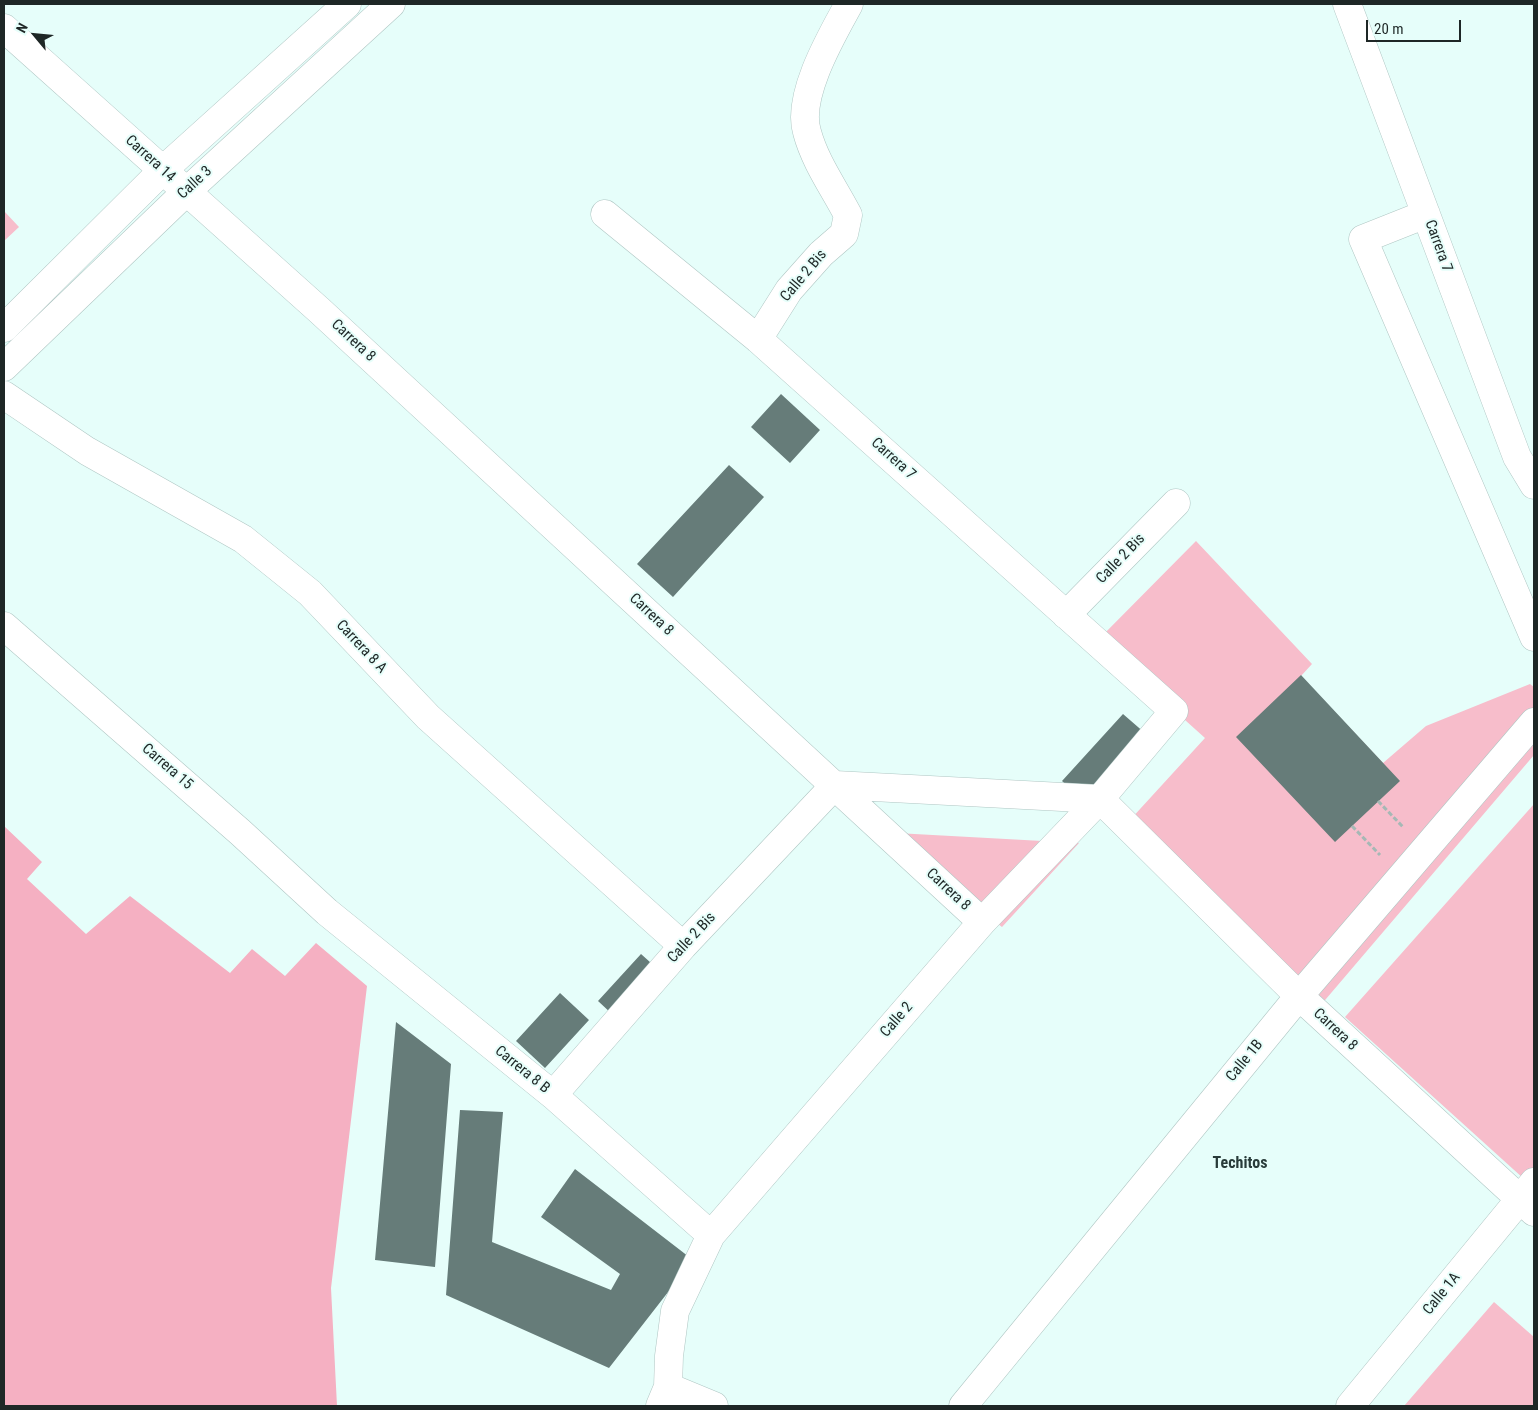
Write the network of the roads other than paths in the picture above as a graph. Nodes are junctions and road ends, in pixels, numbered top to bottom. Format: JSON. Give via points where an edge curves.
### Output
{"nodes":[{"id":1,"x":347,"y":4,"type":"edge"},
{"id":2,"x":391,"y":4,"type":"edge"},
{"id":3,"x":848,"y":4,"type":"edge"},
{"id":4,"x":1347,"y":4,"type":"edge"},
{"id":5,"x":4,"y":28,"type":"edge"},
{"id":6,"x":163,"y":170,"type":"junction"},
{"id":7,"x":187,"y":191,"type":"junction"},
{"id":8,"x":606,"y":214,"type":"dead end"},
{"id":9,"x":1426,"y":214,"type":"junction"},
{"id":10,"x":319,"y":310,"type":"joint"},
{"id":11,"x":4,"y":328,"type":"edge"},
{"id":12,"x":758,"y":339,"type":"junction"},
{"id":13,"x":4,"y":366,"type":"edge"},
{"id":14,"x":4,"y":395,"type":"edge"},
{"id":15,"x":1534,"y":485,"type":"edge"},
{"id":16,"x":1176,"y":503,"type":"dead end"},
{"id":17,"x":1066,"y":615,"type":"junction"},
{"id":18,"x":4,"y":626,"type":"edge"},
{"id":19,"x":1534,"y":637,"type":"edge"},
{"id":20,"x":1174,"y":711,"type":"joint"},
{"id":21,"x":1534,"y":722,"type":"edge"},
{"id":22,"x":835,"y":785,"type":"junction"},
{"id":23,"x":1100,"y":799,"type":"junction"},
{"id":24,"x":327,"y":912,"type":"joint"},
{"id":25,"x":982,"y":922,"type":"junction"},
{"id":26,"x":683,"y":946,"type":"junction"},
{"id":27,"x":1299,"y":996,"type":"junction"},
{"id":28,"x":553,"y":1095,"type":"junction"},
{"id":29,"x":1529,"y":1198,"type":"edge"},
{"id":30,"x":711,"y":1235,"type":"junction"},
{"id":31,"x":664,"y":1397,"type":"edge"},
{"id":32,"x":714,"y":1406,"type":"edge"},
{"id":33,"x":964,"y":1406,"type":"edge"},
{"id":34,"x":1350,"y":1406,"type":"edge"}],
"edges":[{"from":1,"to":6,"type":"street","name":"Calle 3"},
{"from":2,"to":7,"type":"street","name":"Calle 3"},
{"from":3,"to":12,"type":"street","name":"Calle 2 Bis","via":[[815,72],[806,117],[806,131],[822,169],[848,215],[844,234],[788,290]]},
{"from":4,"to":9,"type":"street","name":"Carrera 7"},
{"from":5,"to":6,"type":"street","name":"Carrera 14"},
{"from":6,"to":7,"type":"street","name":"Carrera 14"},
{"from":6,"to":11,"type":"street","name":"Calle 3"},
{"from":7,"to":10,"type":"street","name":"Carrera 14"},
{"from":7,"to":13,"type":"street","name":"Calle 3"},
{"from":8,"to":12,"type":"street","name":"Carrera 7"},
{"from":9,"to":15,"type":"street","name":"Carrera 7","via":[[1517,457]]},
{"from":9,"to":19,"type":"street","via":[[1363,238]]},
{"from":10,"to":22,"type":"street","name":"Carrera 8"},
{"from":12,"to":17,"type":"street","name":"Carrera 7"},
{"from":14,"to":26,"type":"street","name":"Carrera 8 A","via":[[86,451],[243,539],[310,593],[428,718]]},
{"from":16,"to":17,"type":"street","name":"Calle 2 Bis"},
{"from":17,"to":20,"type":"street","name":"Carrera 7"},
{"from":18,"to":24,"type":"street","name":"Carrera 15"},
{"from":20,"to":23,"type":"street","name":"Calle 2"},
{"from":21,"to":27,"type":"street","name":"Calle 1B"},
{"from":22,"to":23,"type":"street"},
{"from":22,"to":25,"type":"street","name":"Carrera 8"},
{"from":22,"to":26,"type":"street","name":"Calle 2 Bis"},
{"from":23,"to":25,"type":"street","name":"Calle 2"},
{"from":23,"to":27,"type":"street","name":"Carrera 8"},
{"from":24,"to":28,"type":"street","name":"Carrera 8 B"},
{"from":25,"to":30,"type":"street","name":"Calle 2"},
{"from":26,"to":28,"type":"street","name":"Calle 2 Bis"},
{"from":27,"to":29,"type":"street","name":"Carrera 8"},
{"from":27,"to":33,"type":"street","name":"Calle 1B"},
{"from":28,"to":30,"type":"street","name":"Carrera 8 B"},
{"from":29,"to":34,"type":"street","name":"Calle 1A"},
{"from":30,"to":31,"type":"street","name":"Calle 2","via":[[675,1311]]},
{"from":31,"to":32,"type":"street"}]}
